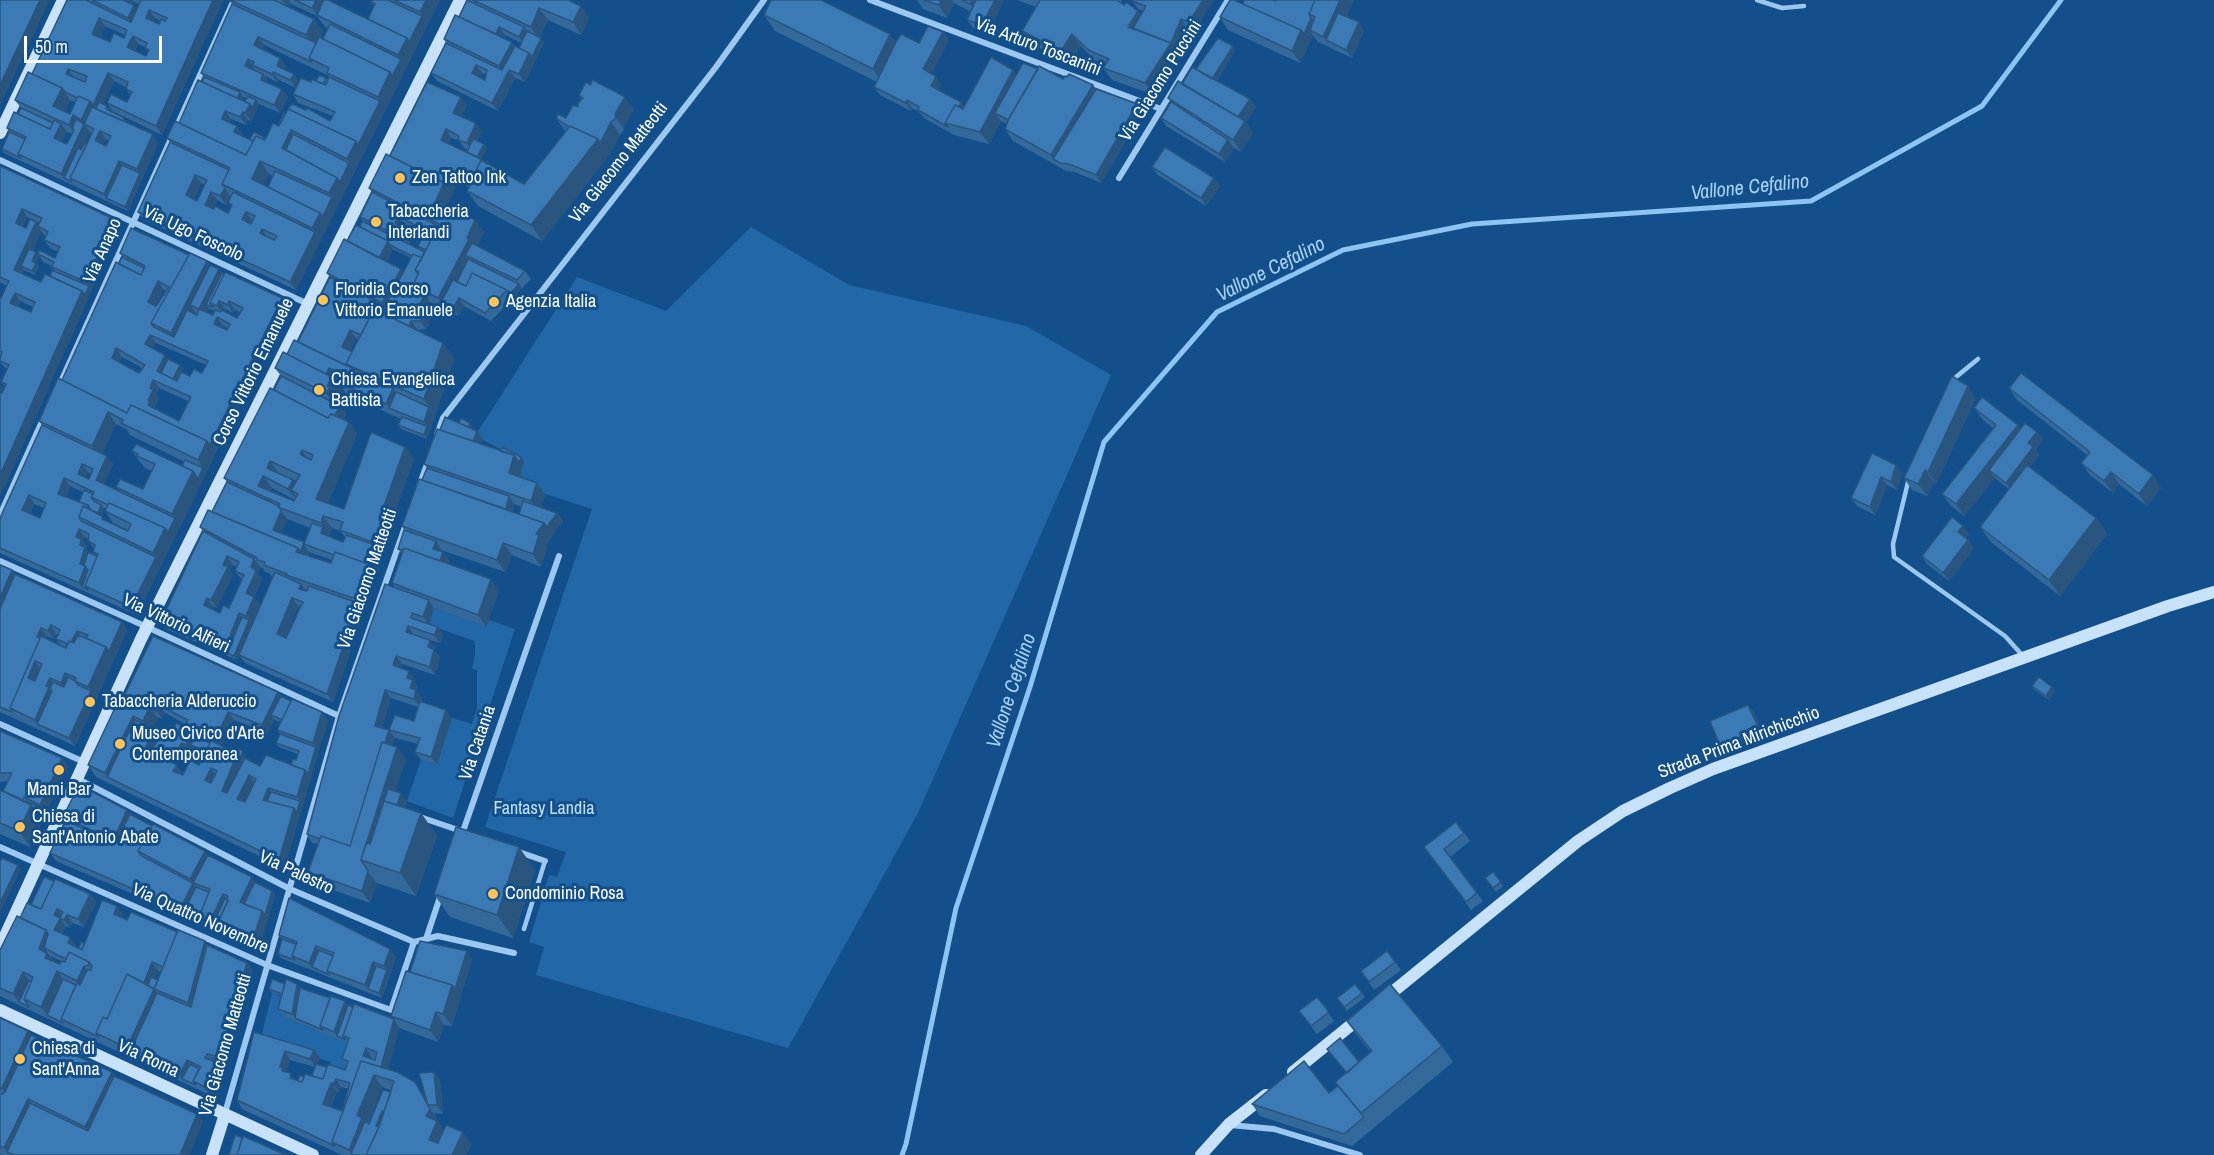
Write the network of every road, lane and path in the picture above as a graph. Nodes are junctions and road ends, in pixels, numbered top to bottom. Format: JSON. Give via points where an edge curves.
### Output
{"nodes":[{"id":1,"x":63,"y":0,"type":"edge"},
{"id":2,"x":234,"y":0,"type":"edge"},
{"id":3,"x":460,"y":0,"type":"edge"},
{"id":4,"x":764,"y":0,"type":"edge"},
{"id":5,"x":870,"y":0,"type":"edge"},
{"id":6,"x":1228,"y":0,"type":"edge"},
{"id":7,"x":1757,"y":0,"type":"edge"},
{"id":8,"x":1804,"y":6,"type":"dead end"},
{"id":9,"x":1161,"y":109,"type":"junction"},
{"id":10,"x":0,"y":134,"type":"edge"},
{"id":11,"x":0,"y":160,"type":"edge"},
{"id":12,"x":1119,"y":178,"type":"dead end"},
{"id":13,"x":133,"y":223,"type":"junction"},
{"id":14,"x":309,"y":304,"type":"junction"},
{"id":15,"x":1978,"y":359,"type":"dead end"},
{"id":16,"x":1951,"y":387,"type":"edge"},
{"id":17,"x":54,"y":396,"type":"edge"},
{"id":18,"x":49,"y":407,"type":"edge"},
{"id":19,"x":435,"y":440,"type":"edge"},
{"id":20,"x":431,"y":451,"type":"edge"},
{"id":21,"x":1911,"y":473,"type":"edge"},
{"id":22,"x":416,"y":495,"type":"edge"},
{"id":23,"x":0,"y":515,"type":"edge"},
{"id":24,"x":408,"y":517,"type":"edge"},
{"id":25,"x":559,"y":556,"type":"dead end"},
{"id":26,"x":0,"y":561,"type":"edge"},
{"id":27,"x":2214,"y":592,"type":"edge"},
{"id":28,"x":147,"y":627,"type":"junction"},
{"id":29,"x":2025,"y":658,"type":"junction"},
{"id":30,"x":339,"y":716,"type":"junction"},
{"id":31,"x":0,"y":724,"type":"edge"},
{"id":32,"x":85,"y":763,"type":"junction"},
{"id":33,"x":78,"y":779,"type":"junction"},
{"id":34,"x":416,"y":816,"type":"edge"},
{"id":35,"x":463,"y":832,"type":"junction"},
{"id":36,"x":473,"y":836,"type":"edge"},
{"id":37,"x":459,"y":843,"type":"edge"},
{"id":38,"x":504,"y":846,"type":"edge"},
{"id":39,"x":0,"y":847,"type":"edge"},
{"id":40,"x":545,"y":861,"type":"joint"},
{"id":41,"x":38,"y":863,"type":"junction"},
{"id":42,"x":444,"y":888,"type":"edge"},
{"id":43,"x":290,"y":889,"type":"junction"},
{"id":44,"x":524,"y":929,"type":"dead end"},
{"id":45,"x":426,"y":939,"type":"junction"},
{"id":46,"x":414,"y":942,"type":"junction"},
{"id":47,"x":0,"y":947,"type":"edge"},
{"id":48,"x":514,"y":953,"type":"dead end"},
{"id":49,"x":267,"y":965,"type":"junction"},
{"id":50,"x":0,"y":1010,"type":"edge"},
{"id":51,"x":225,"y":1114,"type":"junction"},
{"id":52,"x":1229,"y":1124,"type":"junction"},
{"id":53,"x":212,"y":1155,"type":"edge"},
{"id":54,"x":312,"y":1155,"type":"edge"},
{"id":55,"x":1201,"y":1155,"type":"edge"},
{"id":56,"x":1360,"y":1155,"type":"edge"}],
"edges":[{"from":1,"to":10,"type":"main road"},
{"from":2,"to":13,"type":"street","name":"Via Anapo"},
{"from":3,"to":14,"type":"main road","name":"Corso Vittorio Emanuele"},
{"from":4,"to":19,"type":"street","name":"Via Giacomo Matteotti","via":[[443,418]]},
{"from":5,"to":9,"type":"street","name":"Via Arturo Toscanini"},
{"from":6,"to":9,"type":"street","name":"Via Giacomo Puccini"},
{"from":7,"to":8,"type":"lane","via":[[1782,8]]},
{"from":9,"to":12,"type":"street","name":"Via Giacomo Puccini"},
{"from":11,"to":13,"type":"street","name":"Via Ugo Foscolo"},
{"from":13,"to":14,"type":"street","name":"Via Ugo Foscolo"},
{"from":13,"to":17,"type":"street","name":"Via Anapo"},
{"from":14,"to":28,"type":"main road","name":"Corso Vittorio Emanuele"},
{"from":15,"to":16,"type":"lane","via":[[1956,377]]},
{"from":18,"to":23,"type":"street"},
{"from":20,"to":22,"type":"street","name":"Via Giacomo Matteotti"},
{"from":21,"to":29,"type":"lane","via":[[1893,544],[1894,557],[2005,636]]},
{"from":24,"to":30,"type":"street","name":"Via Giacomo Matteotti"},
{"from":25,"to":35,"type":"street","name":"Via Catania"},
{"from":26,"to":28,"type":"street","name":"Via Vittorio Alfieri"},
{"from":27,"to":29,"type":"main road","name":"Strada Prima Mirichicchio"},
{"from":28,"to":30,"type":"street","name":"Via Vittorio Alfieri"},
{"from":28,"to":32,"type":"main road","name":"Corso Vittorio Emanuele"},
{"from":29,"to":52,"type":"main road","name":"Strada Prima Mirichicchio","via":[[1713,769],[1623,811],[1578,841]]},
{"from":30,"to":43,"type":"street","name":"Via Giacomo Matteotti"},
{"from":31,"to":32,"type":"street"},
{"from":32,"to":33,"type":"main road","name":"Corso Vittorio Emanuele"},
{"from":33,"to":41,"type":"main road"},
{"from":33,"to":43,"type":"street","name":"Via Palestro"},
{"from":34,"to":35,"type":"street"},
{"from":35,"to":36,"type":"street"},
{"from":35,"to":37,"type":"street","name":"Via Catania"},
{"from":38,"to":40,"type":"street"},
{"from":39,"to":41,"type":"street","name":"Via Quattro Novembre"},
{"from":40,"to":44,"type":"lane"},
{"from":41,"to":47,"type":"main road"},
{"from":41,"to":49,"type":"street","name":"Via Quattro Novembre"},
{"from":42,"to":45,"type":"street"},
{"from":43,"to":46,"type":"street","name":"Via Palestro"},
{"from":43,"to":49,"type":"street","name":"Via Giacomo Matteotti"},
{"from":45,"to":46,"type":"street"},
{"from":45,"to":48,"type":"street","via":[[438,936]]},
{"from":46,"to":49,"type":"street","name":"Via Quattro Novembre","via":[[391,1010]]},
{"from":49,"to":51,"type":"street","name":"Via Giacomo Matteotti"},
{"from":50,"to":51,"type":"main road","name":"Via Roma"},
{"from":51,"to":53,"type":"main road","name":"Via Giacomo Matteotti"},
{"from":51,"to":54,"type":"main road","name":"Via Roma"},
{"from":52,"to":55,"type":"main road","name":"Strada Prima Mirichicchio"},
{"from":52,"to":56,"type":"street","via":[[1274,1129]]}]}
